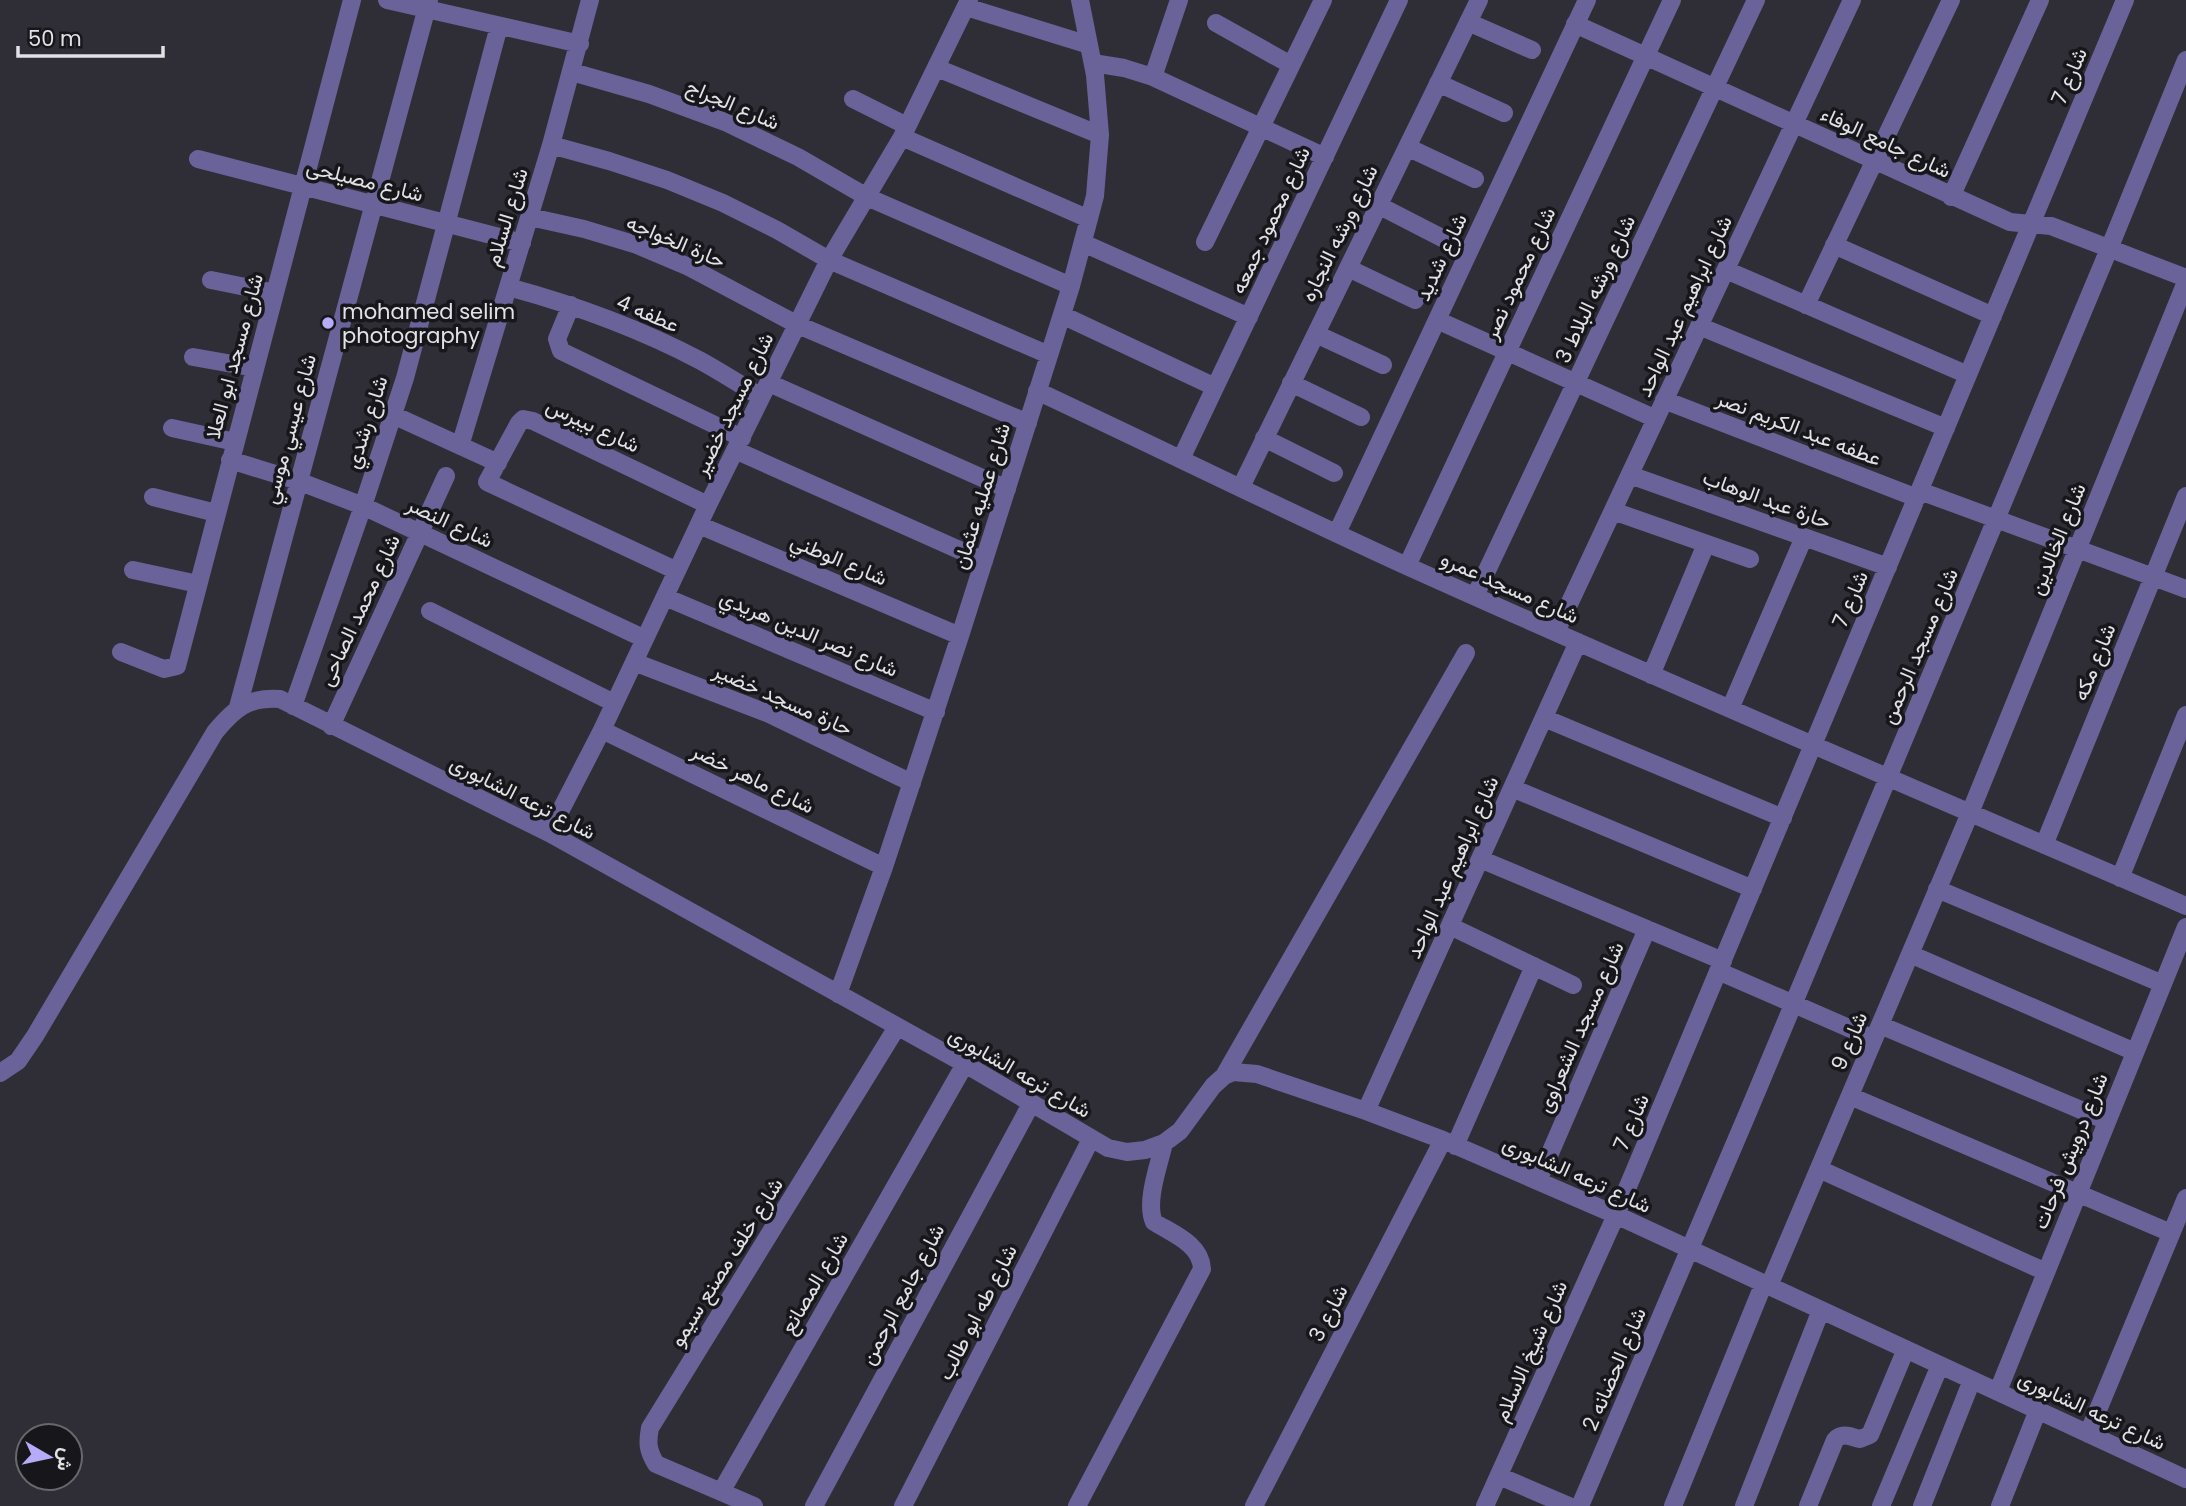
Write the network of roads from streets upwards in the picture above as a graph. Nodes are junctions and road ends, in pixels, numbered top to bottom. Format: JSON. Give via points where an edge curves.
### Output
{"nodes":[{"id":1,"x":352,"y":0,"type":"edge"},
{"id":2,"x":387,"y":0,"type":"edge"},
{"id":3,"x":590,"y":0,"type":"edge"},
{"id":4,"x":1080,"y":0,"type":"edge"},
{"id":5,"x":1179,"y":0,"type":"edge"},
{"id":6,"x":1323,"y":0,"type":"edge"},
{"id":7,"x":1399,"y":0,"type":"edge"},
{"id":8,"x":1479,"y":0,"type":"edge"},
{"id":9,"x":1587,"y":0,"type":"edge"},
{"id":10,"x":1672,"y":0,"type":"edge"},
{"id":11,"x":1756,"y":0,"type":"edge"},
{"id":12,"x":1852,"y":0,"type":"edge"},
{"id":13,"x":1951,"y":0,"type":"edge"},
{"id":14,"x":2040,"y":0,"type":"edge"},
{"id":15,"x":2125,"y":0,"type":"edge"},
{"id":16,"x":428,"y":4,"type":"edge"},
{"id":17,"x":968,"y":4,"type":"edge"},
{"id":18,"x":1468,"y":22,"type":"junction"},
{"id":19,"x":1216,"y":23,"type":"dead end"},
{"id":20,"x":1575,"y":24,"type":"junction"},
{"id":21,"x":499,"y":26,"type":"junction"},
{"id":22,"x":580,"y":44,"type":"junction"},
{"id":23,"x":1532,"y":50,"type":"dead end"},
{"id":24,"x":1091,"y":54,"type":"junction"},
{"id":25,"x":1646,"y":57,"type":"junction"},
{"id":26,"x":2186,"y":60,"type":"edge"},
{"id":27,"x":1291,"y":65,"type":"junction"},
{"id":28,"x":937,"y":68,"type":"junction"},
{"id":29,"x":572,"y":72,"type":"junction"},
{"id":30,"x":1153,"y":77,"type":"junction"},
{"id":31,"x":1438,"y":83,"type":"junction"},
{"id":32,"x":1715,"y":88,"type":"junction"},
{"id":33,"x":853,"y":99,"type":"dead end"},
{"id":34,"x":1504,"y":113,"type":"dead end"},
{"id":35,"x":1794,"y":125,"type":"junction"},
{"id":36,"x":1260,"y":127,"type":"junction"},
{"id":37,"x":905,"y":131,"type":"junction"},
{"id":38,"x":1100,"y":135,"type":"junction"},
{"id":39,"x":551,"y":145,"type":"junction"},
{"id":40,"x":1407,"y":147,"type":"junction"},
{"id":41,"x":1325,"y":157,"type":"junction"},
{"id":42,"x":198,"y":159,"type":"dead end"},
{"id":43,"x":1874,"y":162,"type":"junction"},
{"id":44,"x":1475,"y":179,"type":"dead end"},
{"id":45,"x":303,"y":187,"type":"junction"},
{"id":46,"x":867,"y":197,"type":"junction"},
{"id":47,"x":1951,"y":197,"type":"junction"},
{"id":48,"x":373,"y":205,"type":"junction"},
{"id":49,"x":1378,"y":205,"type":"junction"},
{"id":50,"x":530,"y":217,"type":"junction"},
{"id":51,"x":1089,"y":219,"type":"junction"},
{"id":52,"x":2032,"y":223,"type":"junction"},
{"id":53,"x":446,"y":224,"type":"junction"},
{"id":54,"x":1446,"y":240,"type":"dead end"},
{"id":55,"x":1205,"y":242,"type":"dead end"},
{"id":56,"x":522,"y":243,"type":"junction"},
{"id":57,"x":1083,"y":243,"type":"junction"},
{"id":58,"x":1834,"y":245,"type":"junction"},
{"id":59,"x":2109,"y":249,"type":"junction"},
{"id":60,"x":829,"y":260,"type":"junction"},
{"id":61,"x":1348,"y":268,"type":"junction"},
{"id":62,"x":1726,"y":270,"type":"junction"},
{"id":63,"x":211,"y":280,"type":"dead end"},
{"id":64,"x":2186,"y":280,"type":"edge"},
{"id":65,"x":1071,"y":286,"type":"junction"},
{"id":66,"x":508,"y":287,"type":"junction"},
{"id":67,"x":275,"y":293,"type":"junction"},
{"id":68,"x":1415,"y":300,"type":"dead end"},
{"id":69,"x":1806,"y":304,"type":"junction"},
{"id":70,"x":571,"y":306,"type":"junction"},
{"id":71,"x":1062,"y":315,"type":"junction"},
{"id":72,"x":1993,"y":316,"type":"junction"},
{"id":73,"x":1249,"y":317,"type":"junction"},
{"id":74,"x":1437,"y":320,"type":"junction"},
{"id":75,"x":798,"y":325,"type":"junction"},
{"id":76,"x":1699,"y":326,"type":"junction"},
{"id":77,"x":1316,"y":334,"type":"junction"},
{"id":78,"x":1508,"y":352,"type":"junction"},
{"id":79,"x":1049,"y":355,"type":"junction"},
{"id":80,"x":193,"y":357,"type":"dead end"},
{"id":81,"x":1383,"y":365,"type":"dead end"},
{"id":82,"x":255,"y":368,"type":"junction"},
{"id":83,"x":1968,"y":375,"type":"junction"},
{"id":84,"x":1291,"y":383,"type":"junction"},
{"id":85,"x":1576,"y":383,"type":"junction"},
{"id":86,"x":1215,"y":387,"type":"junction"},
{"id":87,"x":765,"y":390,"type":"junction"},
{"id":88,"x":1037,"y":391,"type":"junction"},
{"id":89,"x":1664,"y":400,"type":"junction"},
{"id":90,"x":393,"y":415,"type":"junction"},
{"id":91,"x":1361,"y":417,"type":"dead end"},
{"id":92,"x":1656,"y":419,"type":"junction"},
{"id":93,"x":1028,"y":423,"type":"junction"},
{"id":94,"x":173,"y":428,"type":"dead end"},
{"id":95,"x":1946,"y":428,"type":"junction"},
{"id":96,"x":1264,"y":438,"type":"junction"},
{"id":97,"x":739,"y":444,"type":"junction"},
{"id":98,"x":460,"y":446,"type":"junction"},
{"id":99,"x":233,"y":451,"type":"junction"},
{"id":100,"x":1181,"y":459,"type":"junction"},
{"id":101,"x":498,"y":463,"type":"junction"},
{"id":102,"x":1334,"y":473,"type":"dead end"},
{"id":103,"x":1630,"y":475,"type":"junction"},
{"id":104,"x":446,"y":476,"type":"dead end"},
{"id":105,"x":298,"y":481,"type":"junction"},
{"id":106,"x":1241,"y":487,"type":"junction"},
{"id":107,"x":1007,"y":489,"type":"junction"},
{"id":108,"x":1918,"y":494,"type":"junction"},
{"id":109,"x":2186,"y":496,"type":"edge"},
{"id":110,"x":153,"y":497,"type":"dead end"},
{"id":111,"x":708,"y":505,"type":"junction"},
{"id":112,"x":363,"y":506,"type":"junction"},
{"id":113,"x":1613,"y":511,"type":"junction"},
{"id":114,"x":216,"y":513,"type":"junction"},
{"id":115,"x":1996,"y":519,"type":"junction"},
{"id":116,"x":699,"y":525,"type":"junction"},
{"id":117,"x":420,"y":533,"type":"junction"},
{"id":118,"x":1337,"y":533,"type":"junction"},
{"id":119,"x":1804,"y":537,"type":"junction"},
{"id":120,"x":1706,"y":544,"type":"junction"},
{"id":121,"x":2077,"y":549,"type":"junction"},
{"id":122,"x":1750,"y":559,"type":"dead end"},
{"id":123,"x":984,"y":561,"type":"junction"},
{"id":124,"x":1407,"y":566,"type":"junction"},
{"id":125,"x":1888,"y":567,"type":"junction"},
{"id":126,"x":133,"y":570,"type":"dead end"},
{"id":127,"x":677,"y":571,"type":"junction"},
{"id":128,"x":2153,"y":577,"type":"junction"},
{"id":129,"x":198,"y":584,"type":"junction"},
{"id":130,"x":2186,"y":589,"type":"edge"},
{"id":131,"x":1475,"y":596,"type":"junction"},
{"id":132,"x":665,"y":597,"type":"junction"},
{"id":133,"x":430,"y":611,"type":"dead end"},
{"id":134,"x":1556,"y":632,"type":"junction"},
{"id":135,"x":960,"y":636,"type":"junction"},
{"id":136,"x":645,"y":639,"type":"junction"},
{"id":137,"x":1578,"y":642,"type":"junction"},
{"id":138,"x":121,"y":652,"type":"dead end"},
{"id":139,"x":1466,"y":653,"type":"dead end"},
{"id":140,"x":634,"y":662,"type":"junction"},
{"id":141,"x":1651,"y":675,"type":"junction"},
{"id":142,"x":614,"y":703,"type":"junction"},
{"id":143,"x":293,"y":706,"type":"junction"},
{"id":144,"x":238,"y":707,"type":"junction"},
{"id":145,"x":1730,"y":709,"type":"junction"},
{"id":146,"x":936,"y":712,"type":"junction"},
{"id":147,"x":2186,"y":715,"type":"edge"},
{"id":148,"x":1544,"y":719,"type":"junction"},
{"id":149,"x":331,"y":726,"type":"junction"},
{"id":150,"x":602,"y":730,"type":"junction"},
{"id":151,"x":1813,"y":745,"type":"junction"},
{"id":152,"x":1888,"y":778,"type":"junction"},
{"id":153,"x":912,"y":783,"type":"junction"},
{"id":154,"x":1513,"y":788,"type":"junction"},
{"id":155,"x":1970,"y":813,"type":"junction"},
{"id":156,"x":1783,"y":818,"type":"junction"},
{"id":157,"x":549,"y":834,"type":"junction"},
{"id":158,"x":2045,"y":845,"type":"junction"},
{"id":159,"x":1480,"y":859,"type":"junction"},
{"id":160,"x":884,"y":867,"type":"junction"},
{"id":161,"x":2120,"y":878,"type":"junction"},
{"id":162,"x":1753,"y":889,"type":"junction"},
{"id":163,"x":1937,"y":889,"type":"junction"},
{"id":164,"x":2186,"y":906,"type":"edge"},
{"id":165,"x":1450,"y":926,"type":"junction"},
{"id":166,"x":2186,"y":928,"type":"edge"},
{"id":167,"x":1647,"y":929,"type":"junction"},
{"id":168,"x":1910,"y":954,"type":"junction"},
{"id":169,"x":2180,"y":961,"type":"edge"},
{"id":170,"x":1721,"y":966,"type":"junction"},
{"id":171,"x":1534,"y":967,"type":"junction"},
{"id":172,"x":2162,"y":984,"type":"junction"},
{"id":173,"x":1573,"y":985,"type":"dead end"},
{"id":174,"x":838,"y":994,"type":"junction"},
{"id":175,"x":1793,"y":1004,"type":"junction"},
{"id":176,"x":897,"y":1027,"type":"junction"},
{"id":177,"x":1877,"y":1032,"type":"junction"},
{"id":178,"x":2135,"y":1052,"type":"junction"},
{"id":179,"x":965,"y":1064,"type":"junction"},
{"id":180,"x":0,"y":1073,"type":"edge"},
{"id":181,"x":1224,"y":1076,"type":"junction"},
{"id":182,"x":1850,"y":1096,"type":"junction"},
{"id":183,"x":1031,"y":1104,"type":"junction"},
{"id":184,"x":1366,"y":1111,"type":"junction"},
{"id":185,"x":2107,"y":1121,"type":"junction"},
{"id":186,"x":1091,"y":1139,"type":"junction"},
{"id":187,"x":1164,"y":1143,"type":"junction"},
{"id":188,"x":1449,"y":1143,"type":"junction"},
{"id":189,"x":1819,"y":1169,"type":"junction"},
{"id":190,"x":1538,"y":1181,"type":"junction"},
{"id":191,"x":2077,"y":1194,"type":"junction"},
{"id":192,"x":2186,"y":1198,"type":"edge"},
{"id":193,"x":1616,"y":1215,"type":"junction"},
{"id":194,"x":2171,"y":1233,"type":"junction"},
{"id":195,"x":1690,"y":1249,"type":"junction"},
{"id":196,"x":2046,"y":1272,"type":"junction"},
{"id":197,"x":1767,"y":1285,"type":"junction"},
{"id":198,"x":1821,"y":1310,"type":"junction"},
{"id":199,"x":1906,"y":1349,"type":"junction"},
{"id":200,"x":1940,"y":1365,"type":"junction"},
{"id":201,"x":1972,"y":1380,"type":"junction"},
{"id":202,"x":1998,"y":1391,"type":"junction"},
{"id":203,"x":2038,"y":1410,"type":"junction"},
{"id":204,"x":2088,"y":1434,"type":"junction"},
{"id":205,"x":1499,"y":1476,"type":"junction"},
{"id":206,"x":2185,"y":1477,"type":"edge"},
{"id":207,"x":721,"y":1492,"type":"junction"},
{"id":208,"x":754,"y":1506,"type":"edge"},
{"id":209,"x":814,"y":1506,"type":"edge"},
{"id":210,"x":903,"y":1506,"type":"edge"},
{"id":211,"x":1077,"y":1506,"type":"edge"},
{"id":212,"x":1254,"y":1506,"type":"edge"},
{"id":213,"x":1485,"y":1506,"type":"edge"},
{"id":214,"x":1569,"y":1506,"type":"edge"},
{"id":215,"x":1580,"y":1506,"type":"edge"},
{"id":216,"x":1673,"y":1506,"type":"edge"},
{"id":217,"x":1744,"y":1506,"type":"edge"},
{"id":218,"x":1808,"y":1506,"type":"edge"},
{"id":219,"x":1881,"y":1506,"type":"edge"},
{"id":220,"x":1922,"y":1506,"type":"edge"},
{"id":221,"x":2000,"y":1506,"type":"edge"}],
"edges":[{"from":1,"to":45,"type":"street","name":"شارع مسجد ابو العلا"},
{"from":2,"to":16,"type":"street"},
{"from":3,"to":22,"type":"street","name":"شارع السلام"},
{"from":4,"to":24,"type":"street","name":"شارع عمليه عثمان"},
{"from":5,"to":30,"type":"street"},
{"from":6,"to":27,"type":"street"},
{"from":7,"to":41,"type":"street","name":"شارع محمود جمعه"},
{"from":8,"to":18,"type":"street","name":"شارع ورشه النجاره"},
{"from":9,"to":20,"type":"street","name":"شارع شديد"},
{"from":10,"to":25,"type":"street","name":"شارع محمود نصر"},
{"from":11,"to":32,"type":"street","name":"شارع ورشه البلاط 3"},
{"from":12,"to":35,"type":"street","name":"شارع ابراهيم عبد الواحد"},
{"from":13,"to":43,"type":"street"},
{"from":14,"to":47,"type":"street"},
{"from":15,"to":52,"type":"street","name":"شارع 7"},
{"from":16,"to":21,"type":"street"},
{"from":16,"to":48,"type":"street","name":"شارع عيسي موسي"},
{"from":17,"to":24,"type":"street"},
{"from":17,"to":28,"type":"street","name":"شارع مسجد خضير"},
{"from":18,"to":23,"type":"street"},
{"from":18,"to":31,"type":"street","name":"شارع ورشه النجاره"},
{"from":19,"to":27,"type":"street"},
{"from":20,"to":25,"type":"street","name":"شارع جامع الوفاء"},
{"from":20,"to":74,"type":"street","name":"شارع شديد"},
{"from":21,"to":22,"type":"street"},
{"from":21,"to":53,"type":"street","name":"شارع رشدي"},
{"from":22,"to":29,"type":"street","name":"شارع السلام"},
{"from":24,"to":30,"type":"street"},
{"from":24,"to":38,"type":"street","name":"شارع عمليه عثمان"},
{"from":25,"to":32,"type":"street","name":"شارع جامع الوفاء"},
{"from":25,"to":78,"type":"street","name":"شارع محمود نصر"},
{"from":26,"to":59,"type":"street","name":"شارع مسجد الرحمن"},
{"from":27,"to":36,"type":"street"},
{"from":28,"to":37,"type":"street","name":"شارع مسجد خضير"},
{"from":28,"to":38,"type":"street"},
{"from":29,"to":39,"type":"street","name":"شارع السلام"},
{"from":29,"to":46,"type":"street","name":"شارع الجراج","via":[[725,122]]},
{"from":30,"to":36,"type":"street"},
{"from":31,"to":34,"type":"street"},
{"from":31,"to":40,"type":"street","name":"شارع ورشه النجاره"},
{"from":32,"to":35,"type":"street","name":"شارع جامع الوفاء"},
{"from":32,"to":85,"type":"street","name":"شارع ورشه البلاط 3"},
{"from":33,"to":37,"type":"street"},
{"from":35,"to":43,"type":"street","name":"شارع جامع الوفاء"},
{"from":35,"to":62,"type":"street","name":"شارع ابراهيم عبد الواحد"},
{"from":36,"to":41,"type":"street"},
{"from":36,"to":55,"type":"street"},
{"from":37,"to":46,"type":"street","name":"شارع مسجد خضير"},
{"from":37,"to":51,"type":"street"},
{"from":38,"to":51,"type":"street","name":"شارع عمليه عثمان"},
{"from":39,"to":50,"type":"street","name":"شارع السلام"},
{"from":39,"to":60,"type":"street","via":[[667,180],[777,230]]},
{"from":40,"to":44,"type":"street"},
{"from":40,"to":49,"type":"street","name":"شارع ورشه النجاره"},
{"from":41,"to":73,"type":"street","name":"شارع محمود جمعه"},
{"from":42,"to":45,"type":"street","name":"شارع مصيلحى"},
{"from":43,"to":47,"type":"street","name":"شارع جامع الوفاء"},
{"from":43,"to":58,"type":"street"},
{"from":45,"to":48,"type":"street","name":"شارع مصيلحى"},
{"from":45,"to":67,"type":"street","name":"شارع مسجد ابو العلا"},
{"from":46,"to":60,"type":"street","name":"شارع مسجد خضير"},
{"from":46,"to":65,"type":"street","name":"شارع الجراج"},
{"from":47,"to":52,"type":"street","name":"شارع جامع الوفاء","via":[[2010,222]]},
{"from":48,"to":53,"type":"street","name":"شارع مصيلحى"},
{"from":48,"to":105,"type":"street","name":"شارع عيسي موسي"},
{"from":49,"to":54,"type":"street"},
{"from":49,"to":61,"type":"street","name":"شارع ورشه النجاره"},
{"from":50,"to":56,"type":"street","name":"شارع السلام"},
{"from":50,"to":75,"type":"street","name":"حارة الخواجه","via":[[637,246],[689,267]]},
{"from":51,"to":57,"type":"street","name":"شارع عمليه عثمان"},
{"from":52,"to":59,"type":"street","name":"شارع جامع الوفاء"},
{"from":52,"to":72,"type":"street","name":"شارع 7"},
{"from":53,"to":56,"type":"street","name":"شارع مصيلحى"},
{"from":53,"to":90,"type":"street","name":"شارع رشدي"},
{"from":56,"to":66,"type":"street","name":"شارع السلام"},
{"from":57,"to":65,"type":"street","name":"شارع عمليه عثمان"},
{"from":57,"to":73,"type":"street"},
{"from":58,"to":69,"type":"street"},
{"from":58,"to":72,"type":"street"},
{"from":59,"to":64,"type":"street","name":"شارع جامع الوفاء"},
{"from":59,"to":115,"type":"street","name":"شارع مسجد الرحمن"},
{"from":60,"to":75,"type":"street","name":"شارع مسجد خضير"},
{"from":60,"to":79,"type":"street"},
{"from":61,"to":68,"type":"street"},
{"from":61,"to":77,"type":"street","name":"شارع ورشه النجاره"},
{"from":62,"to":69,"type":"street"},
{"from":62,"to":76,"type":"street","name":"شارع ابراهيم عبد الواحد"},
{"from":63,"to":67,"type":"street"},
{"from":64,"to":121,"type":"street","name":"شارع الخالدين"},
{"from":65,"to":71,"type":"street","name":"شارع عمليه عثمان"},
{"from":66,"to":70,"type":"street","name":"عطفه 4"},
{"from":66,"to":98,"type":"street","name":"شارع السلام"},
{"from":67,"to":82,"type":"street","name":"شارع مسجد ابو العلا"},
{"from":69,"to":83,"type":"street"},
{"from":70,"to":87,"type":"street","name":"عطفه 4"},
{"from":70,"to":97,"type":"street","via":[[557,340],[561,351]]},
{"from":71,"to":79,"type":"street","name":"شارع عمليه عثمان"},
{"from":71,"to":86,"type":"street"},
{"from":72,"to":83,"type":"street","name":"شارع 7"},
{"from":73,"to":86,"type":"street","name":"شارع محمود جمعه"},
{"from":74,"to":78,"type":"street"},
{"from":74,"to":118,"type":"street","name":"شارع شديد"},
{"from":75,"to":87,"type":"street","name":"شارع مسجد خضير"},
{"from":75,"to":93,"type":"street","name":"حارة الخواجه"},
{"from":76,"to":89,"type":"street","name":"شارع ابراهيم عبد الواحد"},
{"from":76,"to":95,"type":"street"},
{"from":77,"to":81,"type":"street"},
{"from":77,"to":84,"type":"street","name":"شارع ورشه النجاره"},
{"from":78,"to":85,"type":"street"},
{"from":78,"to":124,"type":"street","name":"شارع محمود نصر"},
{"from":79,"to":88,"type":"street","name":"شارع عمليه عثمان"},
{"from":80,"to":82,"type":"street"},
{"from":82,"to":99,"type":"street","name":"شارع مسجد ابو العلا"},
{"from":83,"to":95,"type":"street","name":"شارع 7"},
{"from":84,"to":91,"type":"street"},
{"from":84,"to":96,"type":"street","name":"شارع ورشه النجاره"},
{"from":85,"to":92,"type":"street"},
{"from":85,"to":131,"type":"street","name":"شارع ورشه البلاط 3"},
{"from":86,"to":100,"type":"street","name":"شارع محمود جمعه"},
{"from":87,"to":97,"type":"street","name":"شارع مسجد خضير"},
{"from":87,"to":107,"type":"street","name":"عطفه 4"},
{"from":88,"to":93,"type":"street","name":"شارع عمليه عثمان"},
{"from":88,"to":100,"type":"street","name":"شارع مسجد عمرو"},
{"from":89,"to":92,"type":"street","name":"شارع ابراهيم عبد الواحد"},
{"from":89,"to":108,"type":"street","name":"عطفه عبد الكريم نصر"},
{"from":90,"to":98,"type":"street"},
{"from":90,"to":112,"type":"street","name":"شارع رشدي"},
{"from":92,"to":103,"type":"street","name":"شارع ابراهيم عبد الواحد"},
{"from":93,"to":107,"type":"street","name":"شارع عمليه عثمان"},
{"from":94,"to":99,"type":"street"},
{"from":95,"to":108,"type":"street","name":"شارع 7"},
{"from":96,"to":102,"type":"street"},
{"from":96,"to":106,"type":"street","name":"شارع ورشه النجاره"},
{"from":97,"to":111,"type":"street","name":"شارع مسجد خضير"},
{"from":97,"to":123,"type":"street"},
{"from":98,"to":101,"type":"street"},
{"from":99,"to":105,"type":"street","name":"شارع النصر"},
{"from":99,"to":114,"type":"street","name":"شارع مسجد ابو العلا"},
{"from":100,"to":106,"type":"street","name":"شارع مسجد عمرو"},
{"from":101,"to":111,"type":"street","name":"شارع بيبرس","via":[[519,423],[529,419]]},
{"from":101,"to":127,"type":"street","name":"شارع بيبرس","via":[[487,482]]},
{"from":103,"to":113,"type":"street","name":"شارع ابراهيم عبد الواحد"},
{"from":103,"to":119,"type":"street","name":"حارة عبد الوهاب"},
{"from":104,"to":117,"type":"street","name":"شارع محمد الصاحى"},
{"from":105,"to":112,"type":"street","name":"شارع النصر"},
{"from":105,"to":144,"type":"street","name":"شارع عيسي موسي"},
{"from":106,"to":118,"type":"street","name":"شارع مسجد عمرو"},
{"from":107,"to":123,"type":"street","name":"شارع عمليه عثمان"},
{"from":108,"to":115,"type":"street","name":"عطفه عبد الكريم نصر"},
{"from":108,"to":125,"type":"street","name":"شارع 7"},
{"from":109,"to":128,"type":"street","name":"شارع مكه"},
{"from":110,"to":114,"type":"street"},
{"from":111,"to":116,"type":"street","name":"شارع مسجد خضير"},
{"from":112,"to":117,"type":"street","name":"شارع النصر"},
{"from":112,"to":143,"type":"street","name":"شارع رشدي"},
{"from":113,"to":120,"type":"street"},
{"from":113,"to":134,"type":"street","name":"شارع ابراهيم عبد الواحد"},
{"from":114,"to":129,"type":"street","name":"شارع مسجد ابو العلا"},
{"from":115,"to":121,"type":"street","name":"عطفه عبد الكريم نصر"},
{"from":115,"to":152,"type":"street","name":"شارع مسجد الرحمن"},
{"from":116,"to":127,"type":"street","name":"شارع مسجد خضير"},
{"from":116,"to":135,"type":"street","name":"شارع الوطني"},
{"from":117,"to":136,"type":"street","name":"شارع النصر"},
{"from":117,"to":149,"type":"street","name":"شارع محمد الصاحى"},
{"from":118,"to":124,"type":"street","name":"شارع مسجد عمرو"},
{"from":119,"to":125,"type":"street","name":"حارة عبد الوهاب"},
{"from":119,"to":145,"type":"street"},
{"from":120,"to":122,"type":"street"},
{"from":120,"to":141,"type":"street"},
{"from":121,"to":128,"type":"street","name":"عطفه عبد الكريم نصر"},
{"from":121,"to":155,"type":"street","name":"شارع الخالدين"},
{"from":123,"to":135,"type":"street","name":"شارع عمليه عثمان"},
{"from":124,"to":131,"type":"street","name":"شارع مسجد عمرو"},
{"from":125,"to":151,"type":"street","name":"شارع 7"},
{"from":126,"to":129,"type":"street"},
{"from":127,"to":132,"type":"street","name":"شارع مسجد خضير"},
{"from":128,"to":130,"type":"street","name":"عطفه عبد الكريم نصر"},
{"from":128,"to":158,"type":"street","name":"شارع مكه"},
{"from":129,"to":138,"type":"street","name":"شارع مسجد ابو العلا","via":[[177,666],[164,670]]},
{"from":131,"to":134,"type":"street","name":"شارع مسجد عمرو"},
{"from":132,"to":136,"type":"street","name":"شارع مسجد خضير"},
{"from":132,"to":146,"type":"street","name":"شارع نصر الدين هريدي"},
{"from":133,"to":142,"type":"street"},
{"from":134,"to":137,"type":"street","name":"شارع مسجد عمرو"},
{"from":135,"to":146,"type":"street","name":"شارع عمليه عثمان"},
{"from":136,"to":140,"type":"street","name":"شارع مسجد خضير"},
{"from":137,"to":141,"type":"street","name":"شارع مسجد عمرو"},
{"from":137,"to":148,"type":"street","name":"شارع ابراهيم عبد الواحد"},
{"from":139,"to":181,"type":"street"},
{"from":140,"to":142,"type":"street","name":"شارع مسجد خضير"},
{"from":140,"to":153,"type":"street","name":"حارة مسجد خضير","via":[[766,713]]},
{"from":141,"to":145,"type":"street","name":"شارع مسجد عمرو"},
{"from":142,"to":150,"type":"street","name":"شارع مسجد خضير"},
{"from":143,"to":144,"type":"street","name":"شارع ترعه الشابورى","via":[[264,698]]},
{"from":143,"to":149,"type":"street","name":"شارع ترعه الشابورى"},
{"from":144,"to":180,"type":"street","via":[[215,732],[35,1036],[18,1061]]},
{"from":145,"to":151,"type":"street","name":"شارع مسجد عمرو"},
{"from":146,"to":153,"type":"street","name":"شارع عمليه عثمان"},
{"from":147,"to":161,"type":"street"},
{"from":148,"to":154,"type":"street","name":"شارع ابراهيم عبد الواحد"},
{"from":148,"to":156,"type":"street"},
{"from":149,"to":157,"type":"street","name":"شارع ترعه الشابورى"},
{"from":150,"to":157,"type":"street","name":"شارع مسجد خضير"},
{"from":150,"to":160,"type":"street","name":"شارع ماهر خضر"},
{"from":151,"to":152,"type":"street","name":"شارع مسجد عمرو"},
{"from":151,"to":156,"type":"street","name":"شارع 7"},
{"from":152,"to":155,"type":"street","name":"شارع مسجد عمرو"},
{"from":152,"to":175,"type":"street","name":"شارع مسجد الرحمن"},
{"from":153,"to":160,"type":"street","name":"شارع عمليه عثمان"},
{"from":154,"to":159,"type":"street","name":"شارع ابراهيم عبد الواحد"},
{"from":154,"to":162,"type":"street"},
{"from":155,"to":158,"type":"street","name":"شارع مسجد عمرو"},
{"from":155,"to":163,"type":"street","name":"شارع 9"},
{"from":156,"to":162,"type":"street","name":"شارع 7"},
{"from":157,"to":174,"type":"street","name":"شارع ترعه الشابورى"},
{"from":158,"to":161,"type":"street","name":"شارع مسجد عمرو"},
{"from":159,"to":165,"type":"street","name":"شارع ابراهيم عبد الواحد"},
{"from":159,"to":167,"type":"street"},
{"from":160,"to":174,"type":"street","name":"شارع عمليه عثمان"},
{"from":161,"to":164,"type":"street","name":"شارع مسجد عمرو"},
{"from":162,"to":170,"type":"street","name":"شارع 7"},
{"from":163,"to":168,"type":"street","name":"شارع 9"},
{"from":163,"to":172,"type":"street"},
{"from":165,"to":171,"type":"street"},
{"from":165,"to":184,"type":"street","name":"شارع ابراهيم عبد الواحد"},
{"from":166,"to":169,"type":"street","name":"شارع درويش فرحات"},
{"from":167,"to":170,"type":"street"},
{"from":167,"to":190,"type":"street","name":"شارع مسجد الشعراوى"},
{"from":168,"to":177,"type":"street","name":"شارع 9"},
{"from":168,"to":178,"type":"street"},
{"from":169,"to":172,"type":"street","name":"شارع درويش فرحات"},
{"from":170,"to":175,"type":"street"},
{"from":170,"to":193,"type":"street","name":"شارع 7"},
{"from":171,"to":173,"type":"street"},
{"from":171,"to":188,"type":"street","name":"شارع 3"},
{"from":172,"to":178,"type":"street","name":"شارع درويش فرحات"},
{"from":174,"to":176,"type":"street","name":"شارع ترعه الشابورى"},
{"from":175,"to":177,"type":"street"},
{"from":175,"to":195,"type":"street","name":"شارع مسجد الرحمن"},
{"from":176,"to":179,"type":"street","name":"شارع ترعه الشابورى"},
{"from":176,"to":207,"type":"street","name":"شارع خلف مصنع سيمو","via":[[650,1428],[647,1442],[656,1464]]},
{"from":177,"to":182,"type":"street","name":"شارع 9"},
{"from":177,"to":185,"type":"street"},
{"from":178,"to":185,"type":"street","name":"شارع درويش فرحات"},
{"from":179,"to":183,"type":"street","name":"شارع ترعه الشابورى"},
{"from":179,"to":207,"type":"street","name":"شارع المصانع"},
{"from":181,"to":184,"type":"street","name":"شارع ترعه الشابورى","via":[[1257,1074]]},
{"from":181,"to":187,"type":"street"},
{"from":182,"to":189,"type":"street","name":"شارع 9"},
{"from":182,"to":191,"type":"street"},
{"from":183,"to":186,"type":"street","name":"شارع ترعه الشابورى"},
{"from":183,"to":209,"type":"street","name":"شارع جامع الرحمن"},
{"from":184,"to":188,"type":"street","name":"شارع ترعه الشابورى"},
{"from":185,"to":191,"type":"street","name":"شارع درويش فرحات"},
{"from":186,"to":187,"type":"street","name":"شارع ترعه الشابورى","via":[[1126,1152]]},
{"from":186,"to":210,"type":"street","name":"شارع طه ابو طالب"},
{"from":187,"to":211,"type":"street","via":[[1151,1215],[1154,1222],[1197,1250],[1202,1269]]},
{"from":188,"to":190,"type":"street","name":"شارع ترعه الشابورى"},
{"from":188,"to":212,"type":"street","name":"شارع 3"},
{"from":189,"to":196,"type":"street"},
{"from":189,"to":197,"type":"street","name":"شارع 9"},
{"from":190,"to":193,"type":"street","name":"شارع ترعه الشابورى"},
{"from":191,"to":194,"type":"street"},
{"from":191,"to":196,"type":"street","name":"شارع درويش فرحات"},
{"from":192,"to":194,"type":"street"},
{"from":193,"to":195,"type":"street","name":"شارع ترعه الشابورى"},
{"from":193,"to":205,"type":"street","name":"شارع شيخ الاسلام"},
{"from":194,"to":204,"type":"street"},
{"from":195,"to":197,"type":"street","name":"شارع ترعه الشابورى"},
{"from":195,"to":215,"type":"street","name":"شارع الحضانه 2"},
{"from":196,"to":202,"type":"street","name":"شارع درويش فرحات"},
{"from":197,"to":198,"type":"street","name":"شارع ترعه الشابورى"},
{"from":197,"to":216,"type":"street","name":"شارع 9"},
{"from":198,"to":199,"type":"street","name":"شارع ترعه الشابورى"},
{"from":198,"to":217,"type":"street"},
{"from":199,"to":200,"type":"street","name":"شارع ترعه الشابورى"},
{"from":199,"to":218,"type":"street","via":[[1870,1435],[1860,1439],[1845,1435],[1835,1440]]},
{"from":200,"to":201,"type":"street","name":"شارع ترعه الشابورى"},
{"from":200,"to":219,"type":"street"},
{"from":201,"to":202,"type":"street","name":"شارع ترعه الشابورى"},
{"from":201,"to":220,"type":"street"},
{"from":202,"to":203,"type":"street","name":"شارع ترعه الشابورى"},
{"from":203,"to":204,"type":"street","name":"شارع ترعه الشابورى"},
{"from":203,"to":221,"type":"street"},
{"from":204,"to":206,"type":"street","name":"شارع ترعه الشابورى"},
{"from":205,"to":213,"type":"street","name":"شارع شيخ الاسلام"},
{"from":205,"to":214,"type":"street"},
{"from":207,"to":208,"type":"street"}]}
